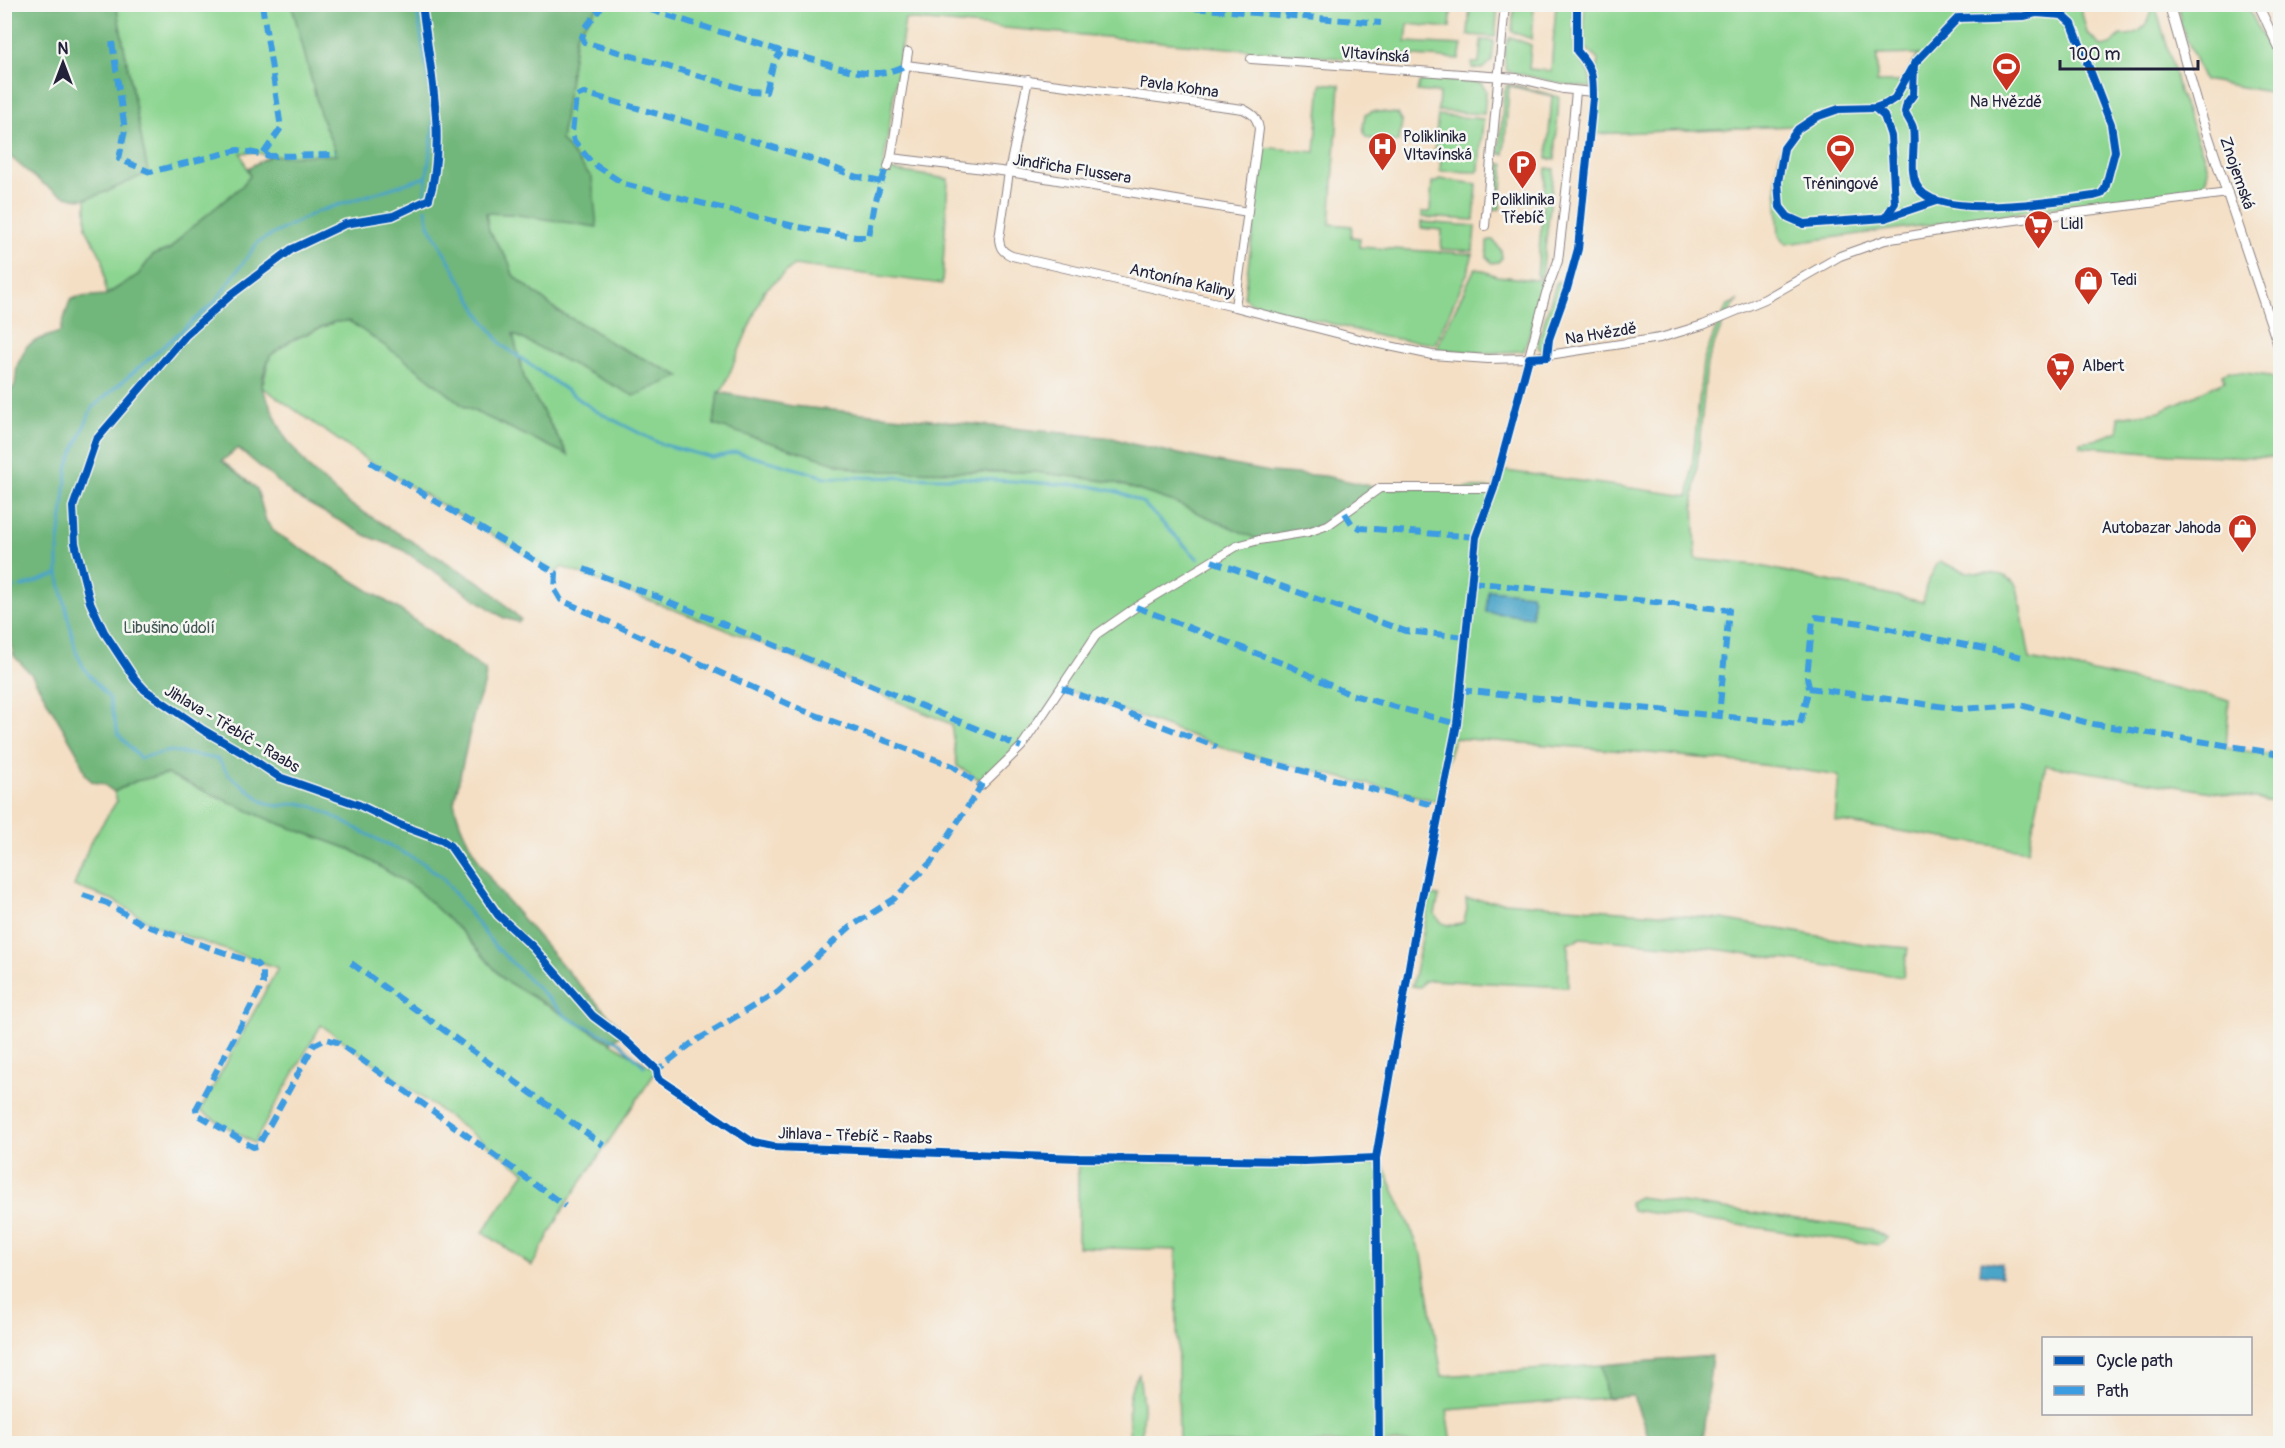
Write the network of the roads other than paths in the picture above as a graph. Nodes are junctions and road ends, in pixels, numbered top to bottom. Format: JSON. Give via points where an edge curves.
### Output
{"nodes":[{"id":1,"x":1504,"y":4,"type":"edge"},
{"id":2,"x":2169,"y":4,"type":"edge"},
{"id":3,"x":2258,"y":4,"type":"edge"},
{"id":4,"x":2280,"y":51,"type":"edge"},
{"id":5,"x":908,"y":52,"type":"dead end"},
{"id":6,"x":1251,"y":59,"type":"dead end"},
{"id":7,"x":906,"y":65,"type":"junction"},
{"id":8,"x":1498,"y":77,"type":"junction"},
{"id":9,"x":1028,"y":80,"type":"junction"},
{"id":10,"x":1576,"y":91,"type":"junction"},
{"id":11,"x":1593,"y":92,"type":"dead end"},
{"id":12,"x":891,"y":158,"type":"junction"},
{"id":13,"x":888,"y":167,"type":"dead end"},
{"id":14,"x":1009,"y":172,"type":"junction"},
{"id":15,"x":2228,"y":193,"type":"junction"},
{"id":16,"x":1248,"y":212,"type":"junction"},
{"id":17,"x":1485,"y":226,"type":"dead end"},
{"id":18,"x":1235,"y":307,"type":"junction"},
{"id":19,"x":2280,"y":350,"type":"edge"},
{"id":20,"x":1529,"y":358,"type":"junction"},
{"id":21,"x":1494,"y":488,"type":"junction"},
{"id":22,"x":981,"y":786,"type":"dead end"},
{"id":23,"x":1376,"y":1158,"type":"dead end"}],
"edges":[{"from":1,"to":8,"type":"street"},
{"from":2,"to":15,"type":"street","name":"Znojemská","via":[[2185,66]]},
{"from":3,"to":4,"type":"street"},
{"from":5,"to":7,"type":"street"},
{"from":6,"to":8,"type":"street","name":"Vltavínská"},
{"from":7,"to":9,"type":"street","name":"Pavla Kohna"},
{"from":7,"to":12,"type":"street"},
{"from":8,"to":10,"type":"street","name":"Vltavínská"},
{"from":8,"to":17,"type":"street"},
{"from":9,"to":14,"type":"street","name":"Antonína Kaliny"},
{"from":9,"to":16,"type":"street","name":"Pavla Kohna","via":[[1252,113],[1258,129]]},
{"from":10,"to":11,"type":"street","name":"Vltavínská"},
{"from":10,"to":20,"type":"street","via":[[1561,244]]},
{"from":12,"to":13,"type":"street"},
{"from":12,"to":14,"type":"street","name":"Jindřicha Flussera"},
{"from":14,"to":16,"type":"street","name":"Jindřicha Flussera"},
{"from":14,"to":18,"type":"street","name":"Antonína Kaliny","via":[[999,239],[1004,253]]},
{"from":15,"to":19,"type":"street","name":"Znojemská"},
{"from":15,"to":20,"type":"street","name":"Na Hvězdě","via":[[1885,240],[1840,256],[1765,299],[1703,325],[1660,338]]},
{"from":16,"to":18,"type":"street","name":"Pavla Kohna"},
{"from":18,"to":20,"type":"street","name":"Antonína Kaliny","via":[[1432,355]]},
{"from":20,"to":21,"type":"street"},
{"from":21,"to":22,"type":"street","via":[[1380,488],[1328,525],[1237,546],[1097,634],[1022,747]]},
{"from":21,"to":23,"type":"street","via":[[1476,537],[1457,724],[1416,927]]}]}
